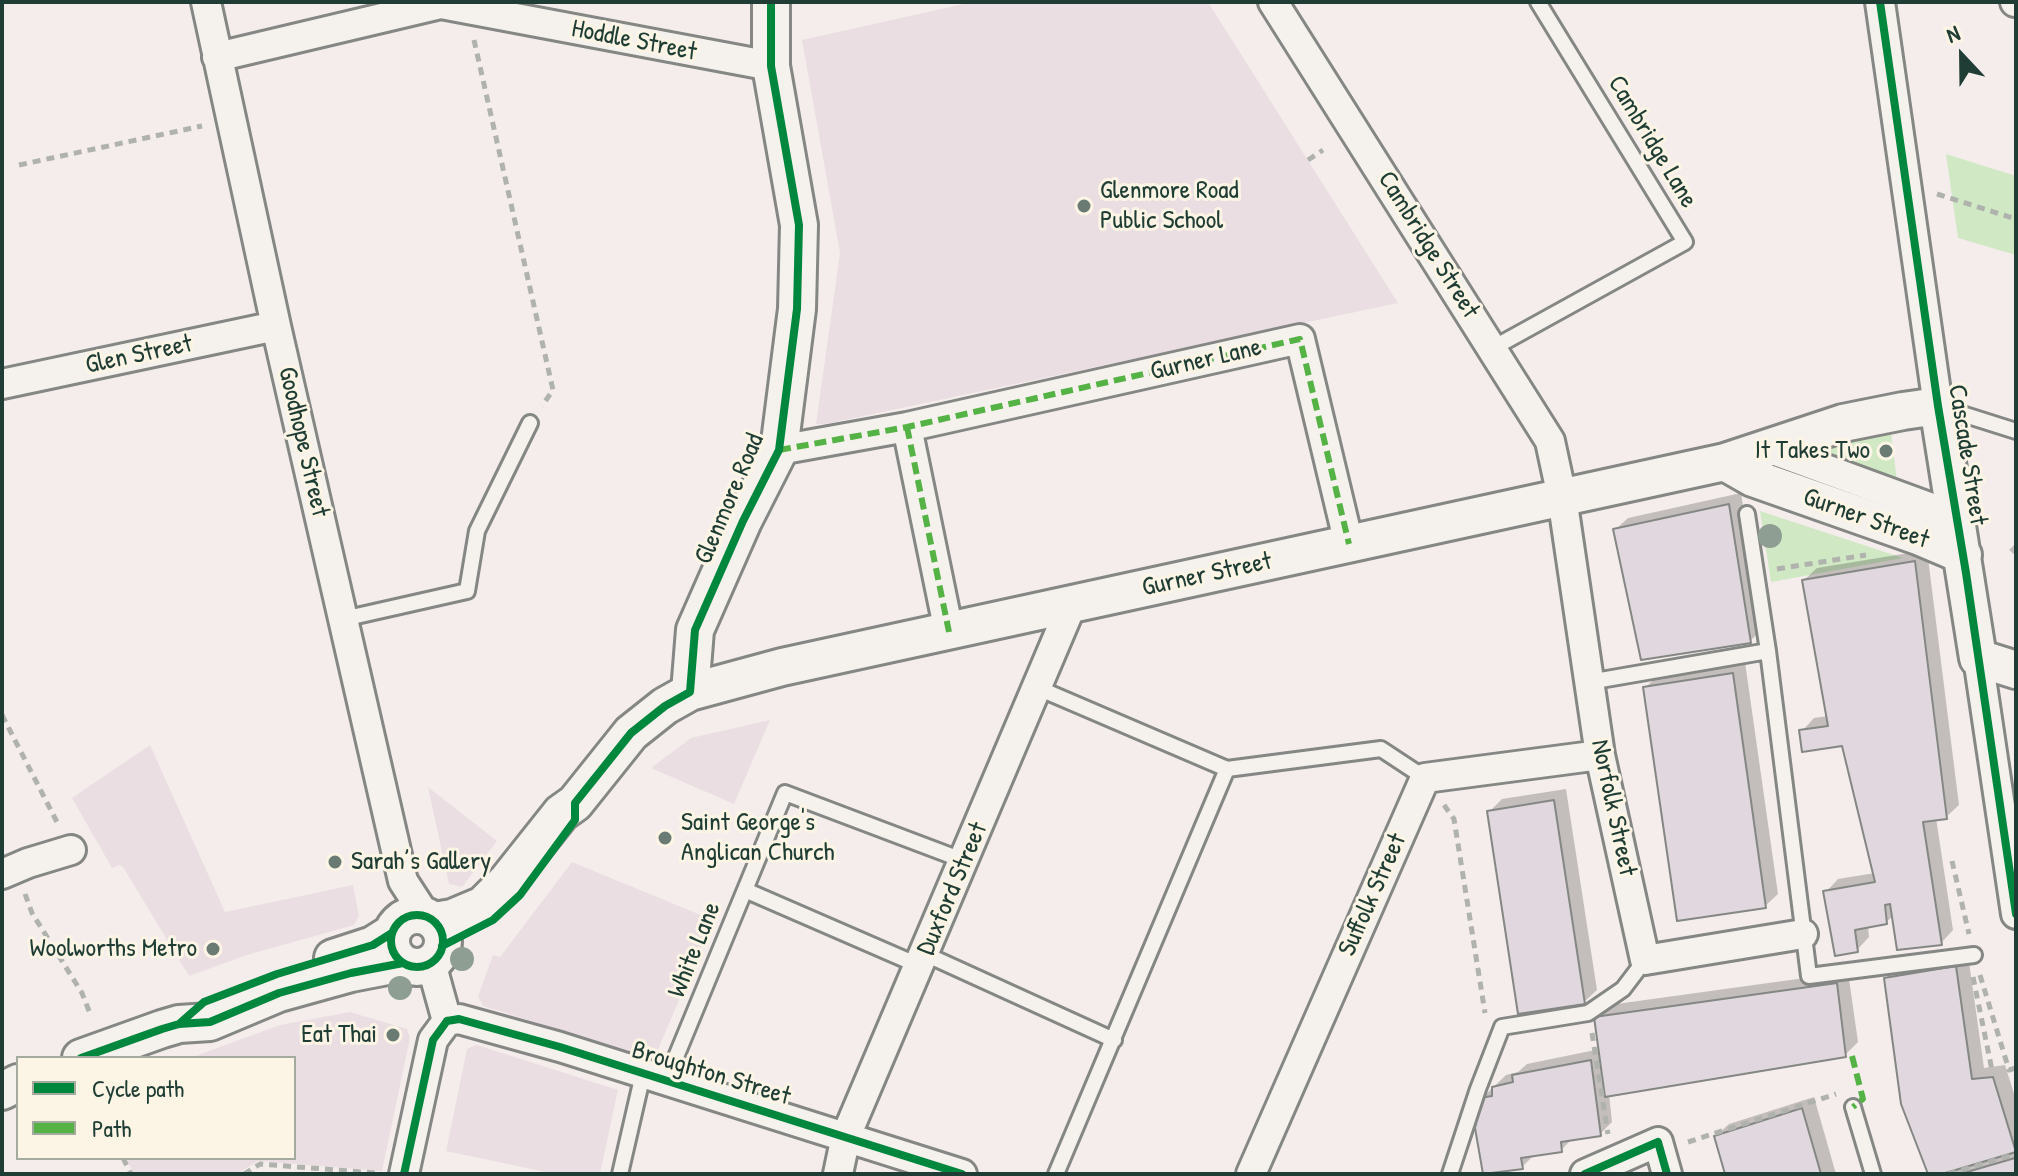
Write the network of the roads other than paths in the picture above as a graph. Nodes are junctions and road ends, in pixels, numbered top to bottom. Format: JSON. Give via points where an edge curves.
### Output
{"nodes":[{"id":1,"x":206,"y":2,"type":"edge"},
{"id":2,"x":771,"y":2,"type":"edge"},
{"id":3,"x":1273,"y":2,"type":"edge"},
{"id":4,"x":1538,"y":2,"type":"edge"},
{"id":5,"x":1880,"y":2,"type":"edge"},
{"id":6,"x":217,"y":57,"type":"junction"},
{"id":7,"x":771,"y":66,"type":"junction"},
{"id":8,"x":276,"y":326,"type":"junction"},
{"id":9,"x":1493,"y":348,"type":"junction"},
{"id":10,"x":2,"y":384,"type":"edge"},
{"id":11,"x":1938,"y":406,"type":"junction"},
{"id":12,"x":530,"y":423,"type":"dead end"},
{"id":13,"x":907,"y":427,"type":"junction"},
{"id":14,"x":2016,"y":431,"type":"edge"},
{"id":15,"x":1768,"y":448,"type":"junction"},
{"id":16,"x":779,"y":450,"type":"junction"},
{"id":17,"x":1725,"y":462,"type":"junction"},
{"id":18,"x":1562,"y":497,"type":"junction"},
{"id":19,"x":1747,"y":514,"type":"dead end"},
{"id":20,"x":1956,"y":517,"type":"junction"},
{"id":21,"x":1349,"y":544,"type":"junction"},
{"id":22,"x":1963,"y":555,"type":"junction"},
{"id":23,"x":1072,"y":604,"type":"junction"},
{"id":24,"x":343,"y":619,"type":"junction"},
{"id":25,"x":949,"y":632,"type":"junction"},
{"id":26,"x":1768,"y":651,"type":"junction"},
{"id":27,"x":1978,"y":658,"type":"junction"},
{"id":28,"x":2016,"y":670,"type":"edge"},
{"id":29,"x":1589,"y":682,"type":"junction"},
{"id":30,"x":1038,"y":688,"type":"junction"},
{"id":31,"x":690,"y":692,"type":"junction"},
{"id":32,"x":1600,"y":755,"type":"junction"},
{"id":33,"x":1227,"y":769,"type":"junction"},
{"id":34,"x":1425,"y":778,"type":"junction"},
{"id":35,"x":71,"y":850,"type":"road end"},
{"id":36,"x":965,"y":861,"type":"junction"},
{"id":37,"x":8,"y":871,"type":"edge"},
{"id":38,"x":745,"y":890,"type":"junction"},
{"id":39,"x":2015,"y":896,"type":"edge"},
{"id":40,"x":1803,"y":934,"type":"junction"},
{"id":41,"x":417,"y":942,"type":"junction"},
{"id":42,"x":923,"y":960,"type":"junction"},
{"id":43,"x":1645,"y":960,"type":"junction"},
{"id":44,"x":1973,"y":962,"type":"road end"},
{"id":45,"x":443,"y":1009,"type":"junction"},
{"id":46,"x":1114,"y":1040,"type":"junction"},
{"id":47,"x":87,"y":1056,"type":"edge"},
{"id":48,"x":655,"y":1078,"type":"junction"},
{"id":49,"x":1853,"y":1107,"type":"road end"},
{"id":50,"x":846,"y":1136,"type":"junction"},
{"id":51,"x":1662,"y":1156,"type":"edge"},
{"id":52,"x":404,"y":1174,"type":"edge"},
{"id":53,"x":620,"y":1174,"type":"edge"},
{"id":54,"x":838,"y":1174,"type":"edge"},
{"id":55,"x":962,"y":1174,"type":"edge"},
{"id":56,"x":1056,"y":1174,"type":"edge"},
{"id":57,"x":1251,"y":1174,"type":"edge"},
{"id":58,"x":1450,"y":1174,"type":"edge"},
{"id":59,"x":1585,"y":1174,"type":"edge"},
{"id":60,"x":1873,"y":1174,"type":"edge"}],
"edges":[{"from":1,"to":6,"type":"street","name":"Goodhope Street"},
{"from":2,"to":7,"type":"street","name":"Glenmore Road"},
{"from":3,"to":9,"type":"street","name":"Cambridge Street"},
{"from":4,"to":9,"type":"lane","name":"Cambridge Lane","via":[[1685,242]]},
{"from":5,"to":11,"type":"street","name":"Cascade Street"},
{"from":6,"to":7,"type":"street","name":"Hoddle Street","via":[[441,4]]},
{"from":6,"to":8,"type":"street","name":"Goodhope Street"},
{"from":7,"to":16,"type":"street","name":"Glenmore Road","via":[[799,225],[797,309]]},
{"from":8,"to":10,"type":"street","name":"Glen Street"},
{"from":8,"to":24,"type":"street","name":"Goodhope Street"},
{"from":9,"to":18,"type":"street","name":"Cambridge Street","via":[[1550,441]]},
{"from":11,"to":14,"type":"lane"},
{"from":11,"to":15,"type":"street","name":"Gurner Street","via":[[1843,423]]},
{"from":11,"to":20,"type":"street","name":"Cascade Street"},
{"from":12,"to":24,"type":"lane","via":[[477,531],[467,591]]},
{"from":13,"to":16,"type":"street","name":"Gurner Lane"},
{"from":13,"to":21,"type":"street","name":"Gurner Lane","via":[[1300,339]]},
{"from":13,"to":25,"type":"street"},
{"from":15,"to":17,"type":"street","name":"Gurner Street"},
{"from":15,"to":20,"type":"street"},
{"from":16,"to":31,"type":"street","name":"Glenmore Road","via":[[695,630]]},
{"from":17,"to":18,"type":"street","name":"Gurner Street"},
{"from":17,"to":22,"type":"street","name":"Gurner Street","via":[[1753,478]]},
{"from":18,"to":21,"type":"street","name":"Gurner Street"},
{"from":18,"to":29,"type":"street","name":"Norfolk Street"},
{"from":19,"to":26,"type":"lane"},
{"from":20,"to":22,"type":"street","name":"Cascade Street"},
{"from":21,"to":23,"type":"street","name":"Gurner Street"},
{"from":22,"to":27,"type":"street","name":"Cascade Street"},
{"from":23,"to":25,"type":"street","name":"Gurner Street"},
{"from":23,"to":30,"type":"street","name":"Duxford Street"},
{"from":24,"to":41,"type":"street","name":"Goodhope Street"},
{"from":25,"to":31,"type":"street","name":"Gurner Street"},
{"from":26,"to":29,"type":"lane"},
{"from":26,"to":40,"type":"lane"},
{"from":27,"to":28,"type":"street"},
{"from":27,"to":39,"type":"street","name":"Cascade Street"},
{"from":29,"to":32,"type":"street","name":"Norfolk Street"},
{"from":30,"to":33,"type":"lane"},
{"from":30,"to":36,"type":"street","name":"Duxford Street"},
{"from":31,"to":41,"type":"street","via":[[646,718],[575,803],[575,820],[520,895],[493,920],[467,936]]},
{"from":32,"to":34,"type":"street"},
{"from":32,"to":43,"type":"street","name":"Norfolk Street"},
{"from":33,"to":34,"type":"lane","via":[[1381,749]]},
{"from":33,"to":46,"type":"lane"},
{"from":34,"to":57,"type":"street","name":"Suffolk Street"},
{"from":35,"to":37,"type":"street"},
{"from":36,"to":38,"type":"lane","name":"White Lane","via":[[785,793]]},
{"from":36,"to":42,"type":"street","name":"Duxford Street"},
{"from":38,"to":42,"type":"lane"},
{"from":38,"to":48,"type":"lane","name":"White Lane"},
{"from":40,"to":43,"type":"street"},
{"from":40,"to":44,"type":"lane","via":[[1809,976]]},
{"from":41,"to":45,"type":"street"},
{"from":41,"to":47,"type":"street","via":[[351,973],[279,993],[210,1022],[179,1024]]},
{"from":42,"to":46,"type":"lane"},
{"from":42,"to":50,"type":"street","name":"Duxford Street"},
{"from":43,"to":58,"type":"lane","via":[[1623,989],[1588,1013],[1502,1027]]},
{"from":45,"to":48,"type":"street","name":"Broughton Street","via":[[459,1019]]},
{"from":45,"to":52,"type":"street"},
{"from":46,"to":56,"type":"lane"},
{"from":48,"to":50,"type":"street","name":"Broughton Street"},
{"from":48,"to":53,"type":"lane","name":"White Lane"},
{"from":49,"to":60,"type":"lane"},
{"from":50,"to":54,"type":"street","name":"Duxford Street"},
{"from":50,"to":55,"type":"street","name":"Broughton Street"},
{"from":51,"to":59,"type":"street","via":[[1613,1162]]}]}
